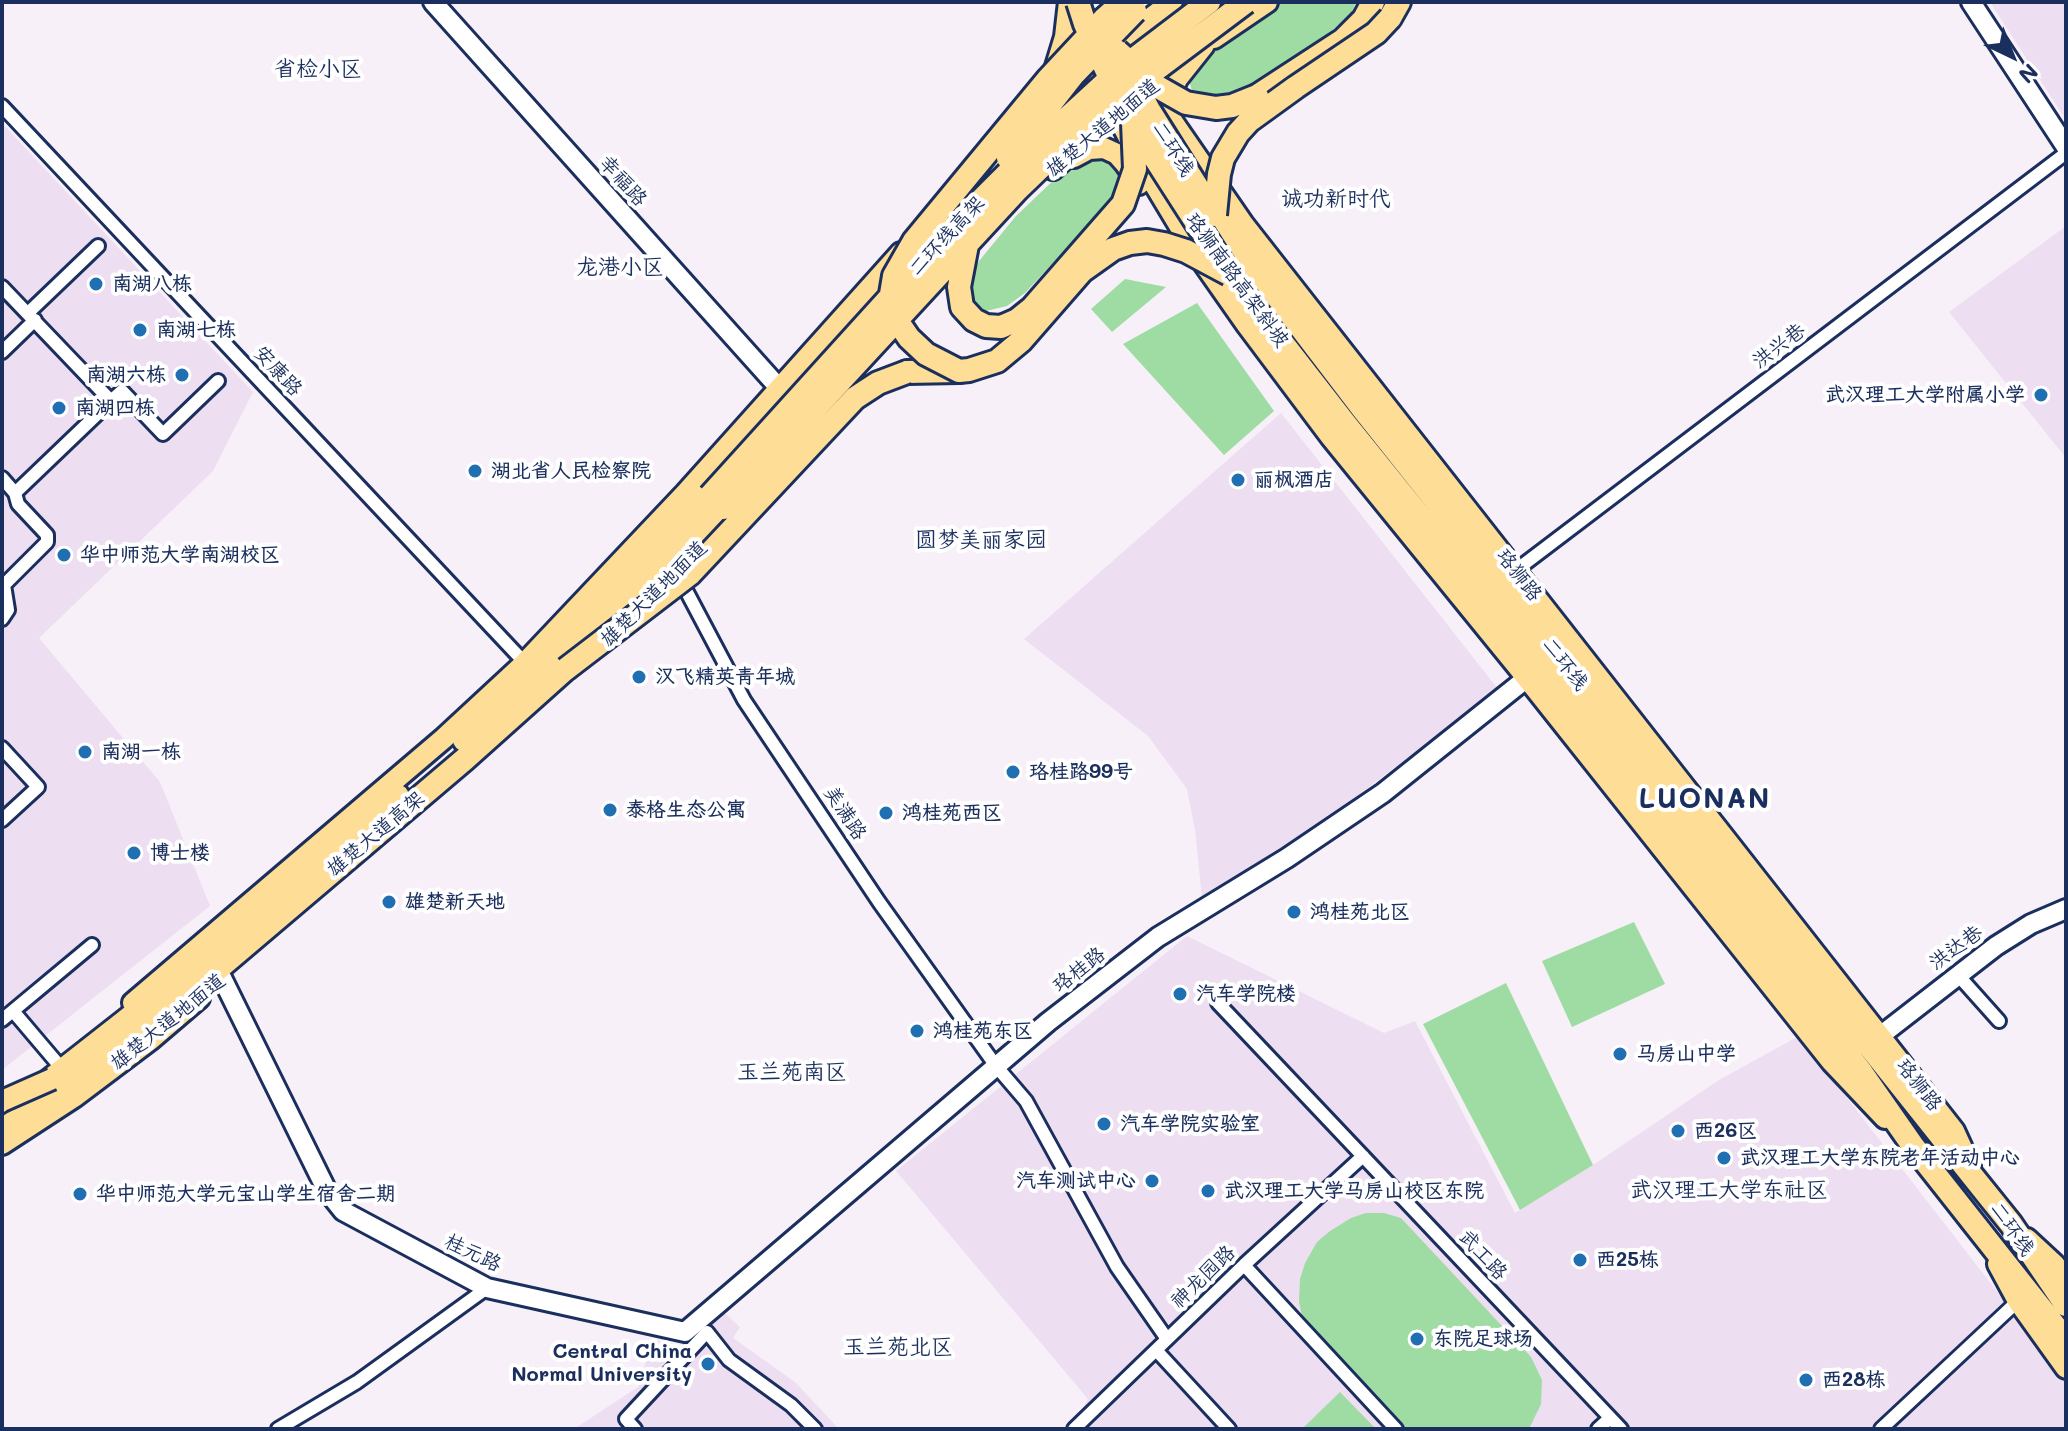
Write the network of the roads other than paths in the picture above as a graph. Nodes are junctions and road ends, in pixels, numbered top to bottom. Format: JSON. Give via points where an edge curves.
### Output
{"nodes":[{"id":1,"x":433,"y":2,"type":"edge"},
{"id":2,"x":1070,"y":2,"type":"edge"},
{"id":3,"x":1078,"y":2,"type":"edge"},
{"id":4,"x":1098,"y":2,"type":"edge"},
{"id":5,"x":1111,"y":2,"type":"edge"},
{"id":6,"x":1123,"y":2,"type":"edge"},
{"id":7,"x":1146,"y":2,"type":"edge"},
{"id":8,"x":1172,"y":2,"type":"edge"},
{"id":9,"x":1209,"y":2,"type":"edge"},
{"id":10,"x":1246,"y":2,"type":"edge"},
{"id":11,"x":1267,"y":2,"type":"edge"},
{"id":12,"x":1373,"y":2,"type":"edge"},
{"id":13,"x":1399,"y":2,"type":"edge"},
{"id":14,"x":1971,"y":2,"type":"edge"},
{"id":15,"x":1121,"y":44,"type":"junction"},
{"id":16,"x":1204,"y":45,"type":"junction"},
{"id":17,"x":1092,"y":63,"type":"junction"},
{"id":18,"x":1151,"y":86,"type":"junction"},
{"id":19,"x":1038,"y":109,"type":"junction"},
{"id":20,"x":4,"y":112,"type":"edge"},
{"id":21,"x":1124,"y":119,"type":"junction"},
{"id":22,"x":1174,"y":124,"type":"junction"},
{"id":23,"x":2066,"y":150,"type":"edge"},
{"id":24,"x":1042,"y":180,"type":"junction"},
{"id":25,"x":1215,"y":215,"type":"junction"},
{"id":26,"x":1182,"y":231,"type":"junction"},
{"id":27,"x":959,"y":238,"type":"junction"},
{"id":28,"x":98,"y":246,"type":"dead end"},
{"id":29,"x":1229,"y":274,"type":"junction"},
{"id":30,"x":2,"y":287,"type":"edge"},
{"id":31,"x":31,"y":317,"type":"junction"},
{"id":32,"x":2,"y":352,"type":"edge"},
{"id":33,"x":959,"y":371,"type":"junction"},
{"id":34,"x":218,"y":381,"type":"dead end"},
{"id":35,"x":780,"y":389,"type":"junction"},
{"id":36,"x":111,"y":401,"type":"junction"},
{"id":37,"x":1344,"y":422,"type":"joint"},
{"id":38,"x":2,"y":478,"type":"edge"},
{"id":39,"x":15,"y":493,"type":"junction"},
{"id":40,"x":716,"y":502,"type":"junction"},
{"id":41,"x":677,"y":571,"type":"junction"},
{"id":42,"x":1515,"y":571,"type":"junction"},
{"id":43,"x":2,"y":619,"type":"edge"},
{"id":44,"x":525,"y":663,"type":"junction"},
{"id":45,"x":566,"y":669,"type":"junction"},
{"id":46,"x":1527,"y":678,"type":"junction"},
{"id":47,"x":2,"y":748,"type":"edge"},
{"id":48,"x":2,"y":820,"type":"edge"},
{"id":49,"x":2066,"y":909,"type":"edge"},
{"id":50,"x":92,"y":945,"type":"dead end"},
{"id":51,"x":1957,"y":974,"type":"junction"},
{"id":52,"x":222,"y":978,"type":"junction"},
{"id":53,"x":1218,"y":1003,"type":"dead end"},
{"id":54,"x":7,"y":1015,"type":"edge"},
{"id":55,"x":1999,"y":1021,"type":"dead end"},
{"id":56,"x":1880,"y":1036,"type":"junction"},
{"id":57,"x":996,"y":1066,"type":"junction"},
{"id":58,"x":55,"y":1071,"type":"junction"},
{"id":59,"x":3,"y":1102,"type":"edge"},
{"id":60,"x":2,"y":1130,"type":"edge"},
{"id":61,"x":2,"y":1144,"type":"edge"},
{"id":62,"x":1913,"y":1146,"type":"junction"},
{"id":63,"x":1363,"y":1156,"type":"junction"},
{"id":64,"x":1974,"y":1178,"type":"junction"},
{"id":65,"x":2011,"y":1224,"type":"junction"},
{"id":66,"x":1978,"y":1230,"type":"junction"},
{"id":67,"x":1244,"y":1265,"type":"junction"},
{"id":68,"x":2066,"y":1279,"type":"edge"},
{"id":69,"x":487,"y":1288,"type":"junction"},
{"id":70,"x":2018,"y":1301,"type":"junction"},
{"id":71,"x":2066,"y":1305,"type":"edge"},
{"id":72,"x":685,"y":1332,"type":"junction"},
{"id":73,"x":707,"y":1332,"type":"junction"},
{"id":74,"x":1167,"y":1339,"type":"junction"},
{"id":75,"x":2066,"y":1340,"type":"edge"},
{"id":76,"x":1156,"y":1350,"type":"junction"},
{"id":77,"x":2066,"y":1368,"type":"edge"},
{"id":78,"x":1610,"y":1418,"type":"junction"},
{"id":79,"x":278,"y":1429,"type":"edge"},
{"id":80,"x":635,"y":1429,"type":"edge"},
{"id":81,"x":815,"y":1429,"type":"edge"},
{"id":82,"x":1074,"y":1429,"type":"edge"},
{"id":83,"x":1229,"y":1429,"type":"edge"},
{"id":84,"x":1396,"y":1429,"type":"edge"},
{"id":85,"x":1598,"y":1429,"type":"edge"},
{"id":86,"x":1621,"y":1429,"type":"edge"},
{"id":87,"x":1881,"y":1429,"type":"edge"}],
"edges":[{"from":1,"to":35,"type":"street","name":"幸福路"},
{"from":2,"to":17,"type":"main road"},
{"from":2,"to":19,"type":"main road","via":[[1061,54]]},
{"from":3,"to":21,"type":"highway","name":"珞狮南路高架斜坡","bridge":true},
{"from":4,"to":15,"type":"highway","name":"二环线","bridge":true},
{"from":5,"to":15,"type":"main road","name":"珞狮路"},
{"from":6,"to":33,"type":"highway","bridge":true,"via":[[1048,79],[914,241],[894,276],[890,300],[904,330],[926,354]]},
{"from":7,"to":27,"type":"highway","bridge":true,"via":[[1074,74]]},
{"from":8,"to":15,"type":"main road"},
{"from":9,"to":27,"type":"highway","name":"二环线高架","bridge":true,"via":[[1117,72],[1052,131]]},
{"from":10,"to":27,"type":"highway","bridge":true,"via":[[1130,89]]},
{"from":11,"to":16,"type":"main road","name":"雄楚大道地面道"},
{"from":12,"to":15,"type":"highway","bridge":true,"via":[[1343,40],[1257,96],[1232,106],[1186,103],[1156,86]]},
{"from":13,"to":25,"type":"highway","bridge":true,"via":[[1376,33],[1238,133],[1223,158]]},
{"from":14,"to":23,"type":"street"},
{"from":15,"to":17,"type":"main road"},
{"from":15,"to":18,"type":"main road","name":"珞狮路"},
{"from":15,"to":25,"type":"highway","name":"二环线","bridge":true,"via":[[1149,110]]},
{"from":16,"to":18,"type":"main road","name":"雄楚大道地面道"},
{"from":16,"to":22,"type":"main road","via":[[1173,89]]},
{"from":17,"to":19,"type":"main road"},
{"from":17,"to":21,"type":"main road"},
{"from":18,"to":21,"type":"main road","name":"雄楚大道地面道"},
{"from":18,"to":22,"type":"main road","name":"珞狮路"},
{"from":19,"to":35,"type":"main road","name":"雄楚大道地面道"},
{"from":20,"to":44,"type":"street","name":"安康路"},
{"from":21,"to":24,"type":"main road","name":"雄楚大道地面道"},
{"from":21,"to":26,"type":"main road"},
{"from":21,"to":27,"type":"highway","bridge":true,"via":[[1135,169],[1123,204],[1017,320],[986,326],[962,307]]},
{"from":21,"to":29,"type":"highway","name":"珞狮南路高架斜坡","bridge":true},
{"from":22,"to":42,"type":"main road","name":"珞狮路","via":[[1243,224]]},
{"from":23,"to":42,"type":"street","name":"洪兴巷"},
{"from":24,"to":26,"type":"main road","via":[[1089,149],[1104,148],[1117,154],[1156,209]]},
{"from":24,"to":41,"type":"main road","name":"雄楚大道地面道"},
{"from":25,"to":64,"type":"highway","name":"二环线","via":[[1362,408]]},
{"from":26,"to":46,"type":"main road","via":[[1331,437]]},
{"from":27,"to":40,"type":"highway","name":"二环线高架","bridge":true},
{"from":28,"to":31,"type":"street"},
{"from":29,"to":33,"type":"highway","bridge":true,"via":[[1164,244],[1147,241],[1113,249],[1082,271],[997,361]]},
{"from":29,"to":37,"type":"highway","name":"珞狮南路高架斜坡"},
{"from":30,"to":31,"type":"street"},
{"from":31,"to":32,"type":"street"},
{"from":31,"to":36,"type":"street"},
{"from":33,"to":45,"type":"highway","bridge":true,"via":[[907,372],[855,398],[690,574]]},
{"from":34,"to":36,"type":"street","via":[[163,434],[122,391]]},
{"from":35,"to":44,"type":"main road","name":"雄楚大道地面道"},
{"from":36,"to":39,"type":"street"},
{"from":37,"to":62,"type":"highway","name":"二环线","via":[[1748,924]]},
{"from":38,"to":39,"type":"street"},
{"from":39,"to":43,"type":"street","via":[[47,542],[4,585],[8,610]]},
{"from":40,"to":45,"type":"highway","name":"雄楚大道高架","bridge":true},
{"from":40,"to":58,"type":"highway","name":"雄楚大道高架","via":[[454,750],[180,978]]},
{"from":41,"to":52,"type":"main road","name":"雄楚大道地面道","via":[[524,721]]},
{"from":41,"to":57,"type":"street","name":"美满路","via":[[744,700]]},
{"from":42,"to":56,"type":"main road","name":"珞狮路"},
{"from":44,"to":58,"type":"main road","name":"雄楚大道地面道"},
{"from":45,"to":60,"type":"highway","name":"雄楚大道高架","via":[[187,995]]},
{"from":46,"to":57,"type":"street","name":"珞桂路","via":[[1383,793],[1158,937]]},
{"from":46,"to":62,"type":"main road","via":[[1832,1062]]},
{"from":47,"to":48,"type":"street","via":[[38,787],[16,800]]},
{"from":49,"to":51,"type":"street","name":"洪达巷","via":[[2031,924]]},
{"from":50,"to":54,"type":"street"},
{"from":51,"to":55,"type":"street"},
{"from":51,"to":56,"type":"street","name":"洪达巷"},
{"from":52,"to":61,"type":"main road","name":"雄楚大道地面道","via":[[151,1039]]},
{"from":52,"to":69,"type":"street","name":"桂元路","via":[[320,1177],[343,1211]]},
{"from":53,"to":63,"type":"street","name":"武工路"},
{"from":54,"to":58,"type":"street"},
{"from":56,"to":64,"type":"main road","name":"珞狮路","via":[[1954,1131]]},
{"from":57,"to":72,"type":"street","name":"珞桂路"},
{"from":57,"to":74,"type":"street","name":"美满路","via":[[1026,1101],[1117,1267]]},
{"from":58,"to":59,"type":"highway","name":"雄楚大道高架","bridge":true},
{"from":62,"to":66,"type":"highway","name":"二环线"},
{"from":63,"to":67,"type":"street","name":"神龙园路"},
{"from":63,"to":78,"type":"street","name":"武工路"},
{"from":64,"to":65,"type":"highway","name":"二环线"},
{"from":65,"to":68,"type":"main road"},
{"from":65,"to":71,"type":"highway","name":"二环线"},
{"from":66,"to":70,"type":"main road"},
{"from":66,"to":75,"type":"highway","name":"二环线"},
{"from":67,"to":74,"type":"street","name":"神龙园路"},
{"from":67,"to":84,"type":"street"},
{"from":69,"to":72,"type":"street","name":"桂元路"},
{"from":69,"to":79,"type":"street","via":[[357,1382]]},
{"from":70,"to":77,"type":"main road"},
{"from":70,"to":87,"type":"street"},
{"from":72,"to":73,"type":"street","name":"桂元路"},
{"from":73,"to":80,"type":"street","via":[[626,1419]]},
{"from":73,"to":81,"type":"street","via":[[729,1360]]},
{"from":74,"to":76,"type":"street","name":"神龙园路"},
{"from":76,"to":82,"type":"street","name":"神龙园路"},
{"from":76,"to":83,"type":"street"},
{"from":78,"to":85,"type":"street"},
{"from":78,"to":86,"type":"street","name":"武工路"}]}
